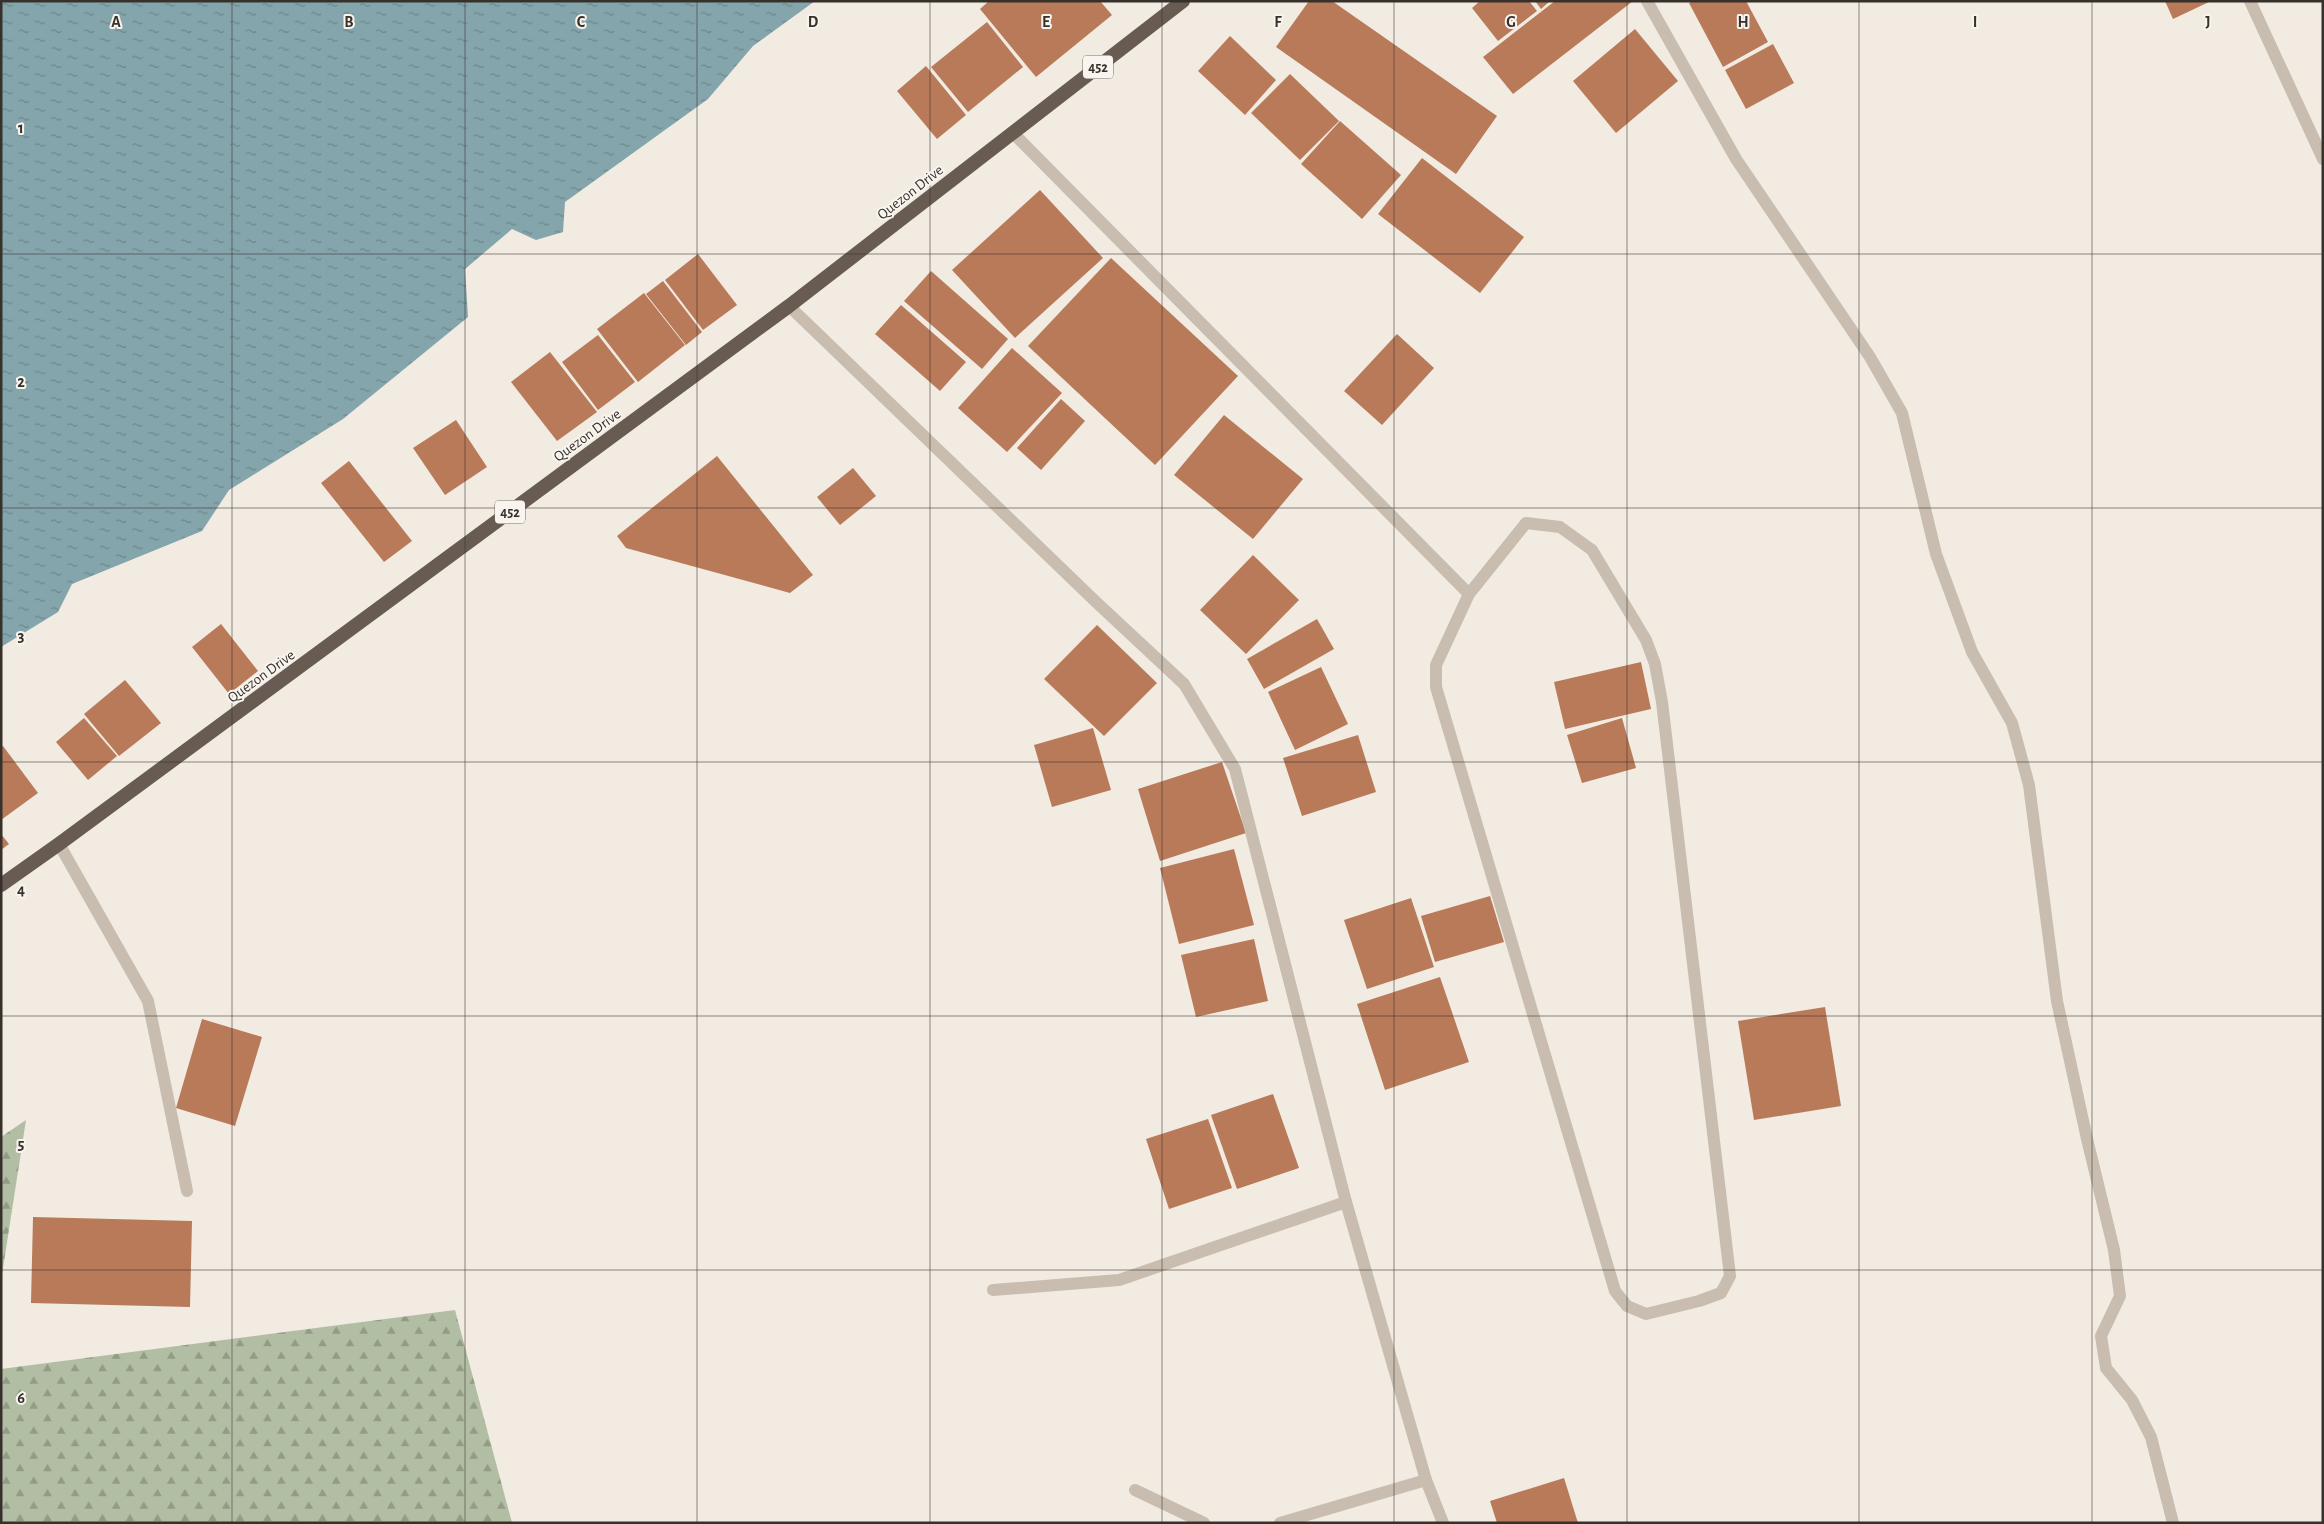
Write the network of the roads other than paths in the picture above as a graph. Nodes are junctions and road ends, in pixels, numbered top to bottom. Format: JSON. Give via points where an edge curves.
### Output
{"nodes":[{"id":1,"x":1183,"y":1,"type":"edge"},
{"id":2,"x":1646,"y":1,"type":"edge"},
{"id":3,"x":2250,"y":1,"type":"edge"},
{"id":4,"x":1013,"y":133,"type":"junction"},
{"id":5,"x":2323,"y":159,"type":"edge"},
{"id":6,"x":789,"y":306,"type":"junction"},
{"id":7,"x":1469,"y":594,"type":"junction"},
{"id":8,"x":59,"y":844,"type":"junction"},
{"id":9,"x":1,"y":885,"type":"edge"},
{"id":10,"x":187,"y":1191,"type":"dead end"},
{"id":11,"x":1346,"y":1202,"type":"junction"},
{"id":12,"x":993,"y":1290,"type":"dead end"},
{"id":13,"x":1426,"y":1480,"type":"junction"},
{"id":14,"x":1135,"y":1490,"type":"dead end"},
{"id":15,"x":1204,"y":1523,"type":"edge"},
{"id":16,"x":1280,"y":1523,"type":"edge"},
{"id":17,"x":1443,"y":1523,"type":"edge"},
{"id":18,"x":2173,"y":1523,"type":"edge"}],
"edges":[{"from":1,"to":4,"type":"highway","name":"Quezon Drive","number":"452"},
{"from":2,"to":18,"type":"street","via":[[1736,159],[1870,357],[1902,413],[1936,554],[1972,652],[2012,723],[2029,785],[2057,1000],[2114,1250],[2120,1296],[2101,1336],[2106,1368],[2132,1400],[2150,1437]]},
{"from":3,"to":5,"type":"street"},
{"from":4,"to":6,"type":"highway","name":"Quezon Drive","number":"452"},
{"from":4,"to":7,"type":"street"},
{"from":6,"to":8,"type":"highway","name":"Quezon Drive","number":"452"},
{"from":6,"to":11,"type":"street","via":[[1184,684],[1235,769]]},
{"from":7,"to":7,"type":"street","via":[[1526,523],[1560,527],[1592,550],[1646,640],[1655,664],[1730,1276],[1721,1293],[1699,1301],[1646,1314],[1627,1306],[1615,1291],[1436,687],[1436,665]]},
{"from":8,"to":9,"type":"highway","name":"Quezon Drive","number":"452"},
{"from":8,"to":10,"type":"street","via":[[148,1001]]},
{"from":11,"to":12,"type":"street","via":[[1119,1280]]},
{"from":11,"to":13,"type":"street"},
{"from":13,"to":16,"type":"street"},
{"from":13,"to":17,"type":"street"},
{"from":14,"to":15,"type":"street"}]}
